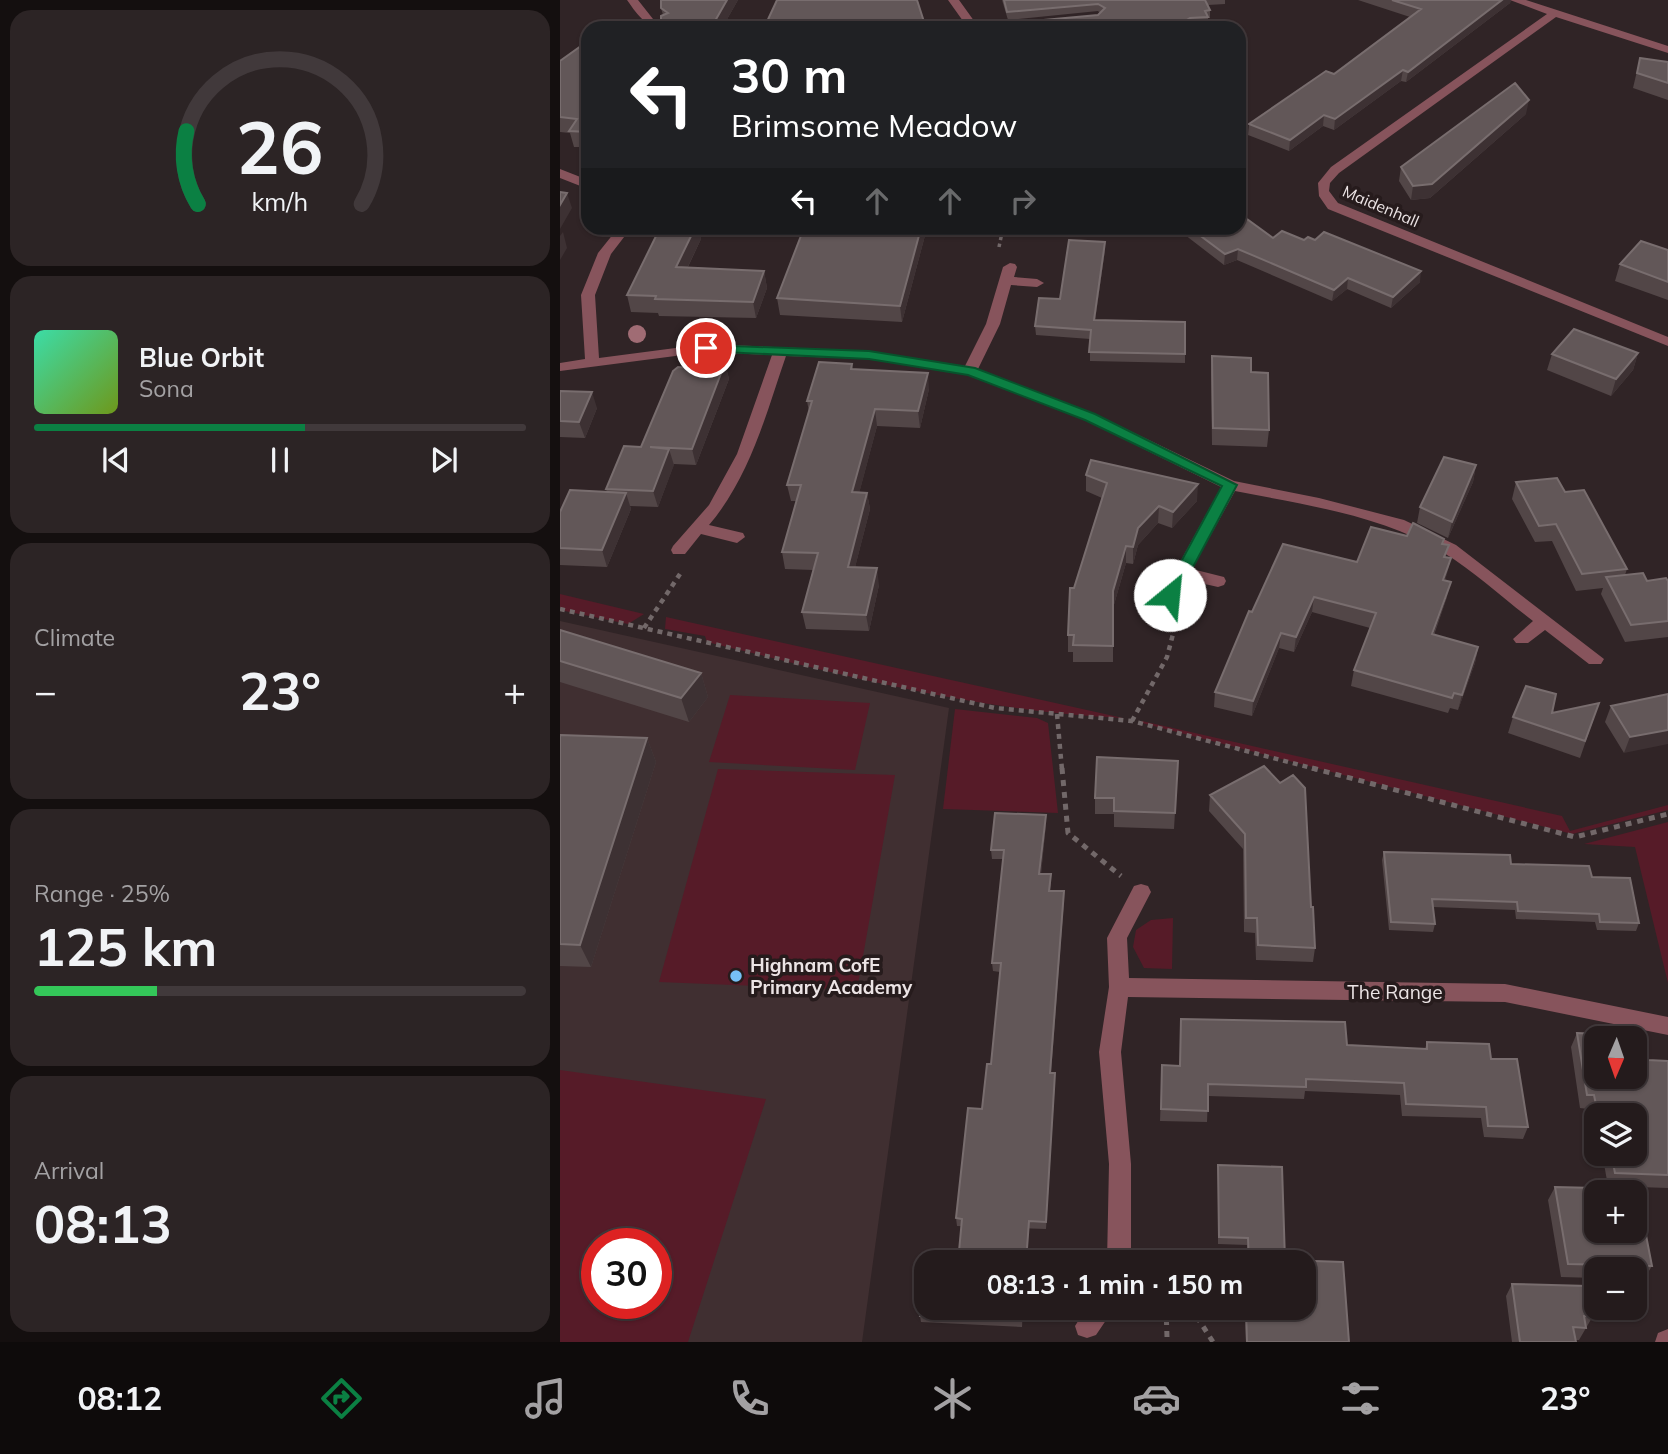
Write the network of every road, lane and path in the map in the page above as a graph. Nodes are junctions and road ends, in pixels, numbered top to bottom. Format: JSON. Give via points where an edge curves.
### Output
{"nodes":[{"id":1,"x":632,"y":0,"type":"edge"},
{"id":2,"x":953,"y":0,"type":"edge"},
{"id":3,"x":1515,"y":0,"type":"edge"},
{"id":4,"x":1555,"y":13,"type":"junction"},
{"id":5,"x":649,"y":21,"type":"edge"},
{"id":6,"x":970,"y":21,"type":"edge"},
{"id":7,"x":1668,"y":50,"type":"edge"},
{"id":8,"x":560,"y":173,"type":"edge"},
{"id":9,"x":581,"y":182,"type":"edge"},
{"id":10,"x":619,"y":235,"type":"edge"},
{"id":11,"x":1037,"y":283,"type":"dead end"},
{"id":12,"x":1668,"y":342,"type":"edge"},
{"id":13,"x":781,"y":350,"type":"junction"},
{"id":14,"x":592,"y":362,"type":"junction"},
{"id":15,"x":560,"y":367,"type":"edge"},
{"id":16,"x":971,"y":371,"type":"junction"},
{"id":17,"x":1230,"y":485,"type":"junction"},
{"id":18,"x":698,"y":528,"type":"junction"},
{"id":19,"x":737,"y":537,"type":"dead end"},
{"id":20,"x":683,"y":556,"type":"joint"},
{"id":21,"x":1182,"y":573,"type":"junction"},
{"id":22,"x":1217,"y":580,"type":"dead end"},
{"id":23,"x":1170,"y":595,"type":"joint"},
{"id":24,"x":560,"y":609,"type":"edge"},
{"id":25,"x":1545,"y":621,"type":"junction"},
{"id":26,"x":644,"y":628,"type":"junction"},
{"id":27,"x":1522,"y":639,"type":"dead end"},
{"id":28,"x":1595,"y":659,"type":"dead end"},
{"id":29,"x":1057,"y":714,"type":"junction"},
{"id":30,"x":1132,"y":721,"type":"junction"},
{"id":31,"x":1668,"y":814,"type":"edge"},
{"id":32,"x":1141,"y":892,"type":"joint"},
{"id":33,"x":1119,"y":987,"type":"junction"},
{"id":34,"x":1668,"y":1026,"type":"edge"},
{"id":35,"x":1119,"y":1250,"type":"edge"},
{"id":36,"x":1092,"y":1320,"type":"edge"},
{"id":37,"x":1166,"y":1320,"type":"edge"},
{"id":38,"x":1199,"y":1320,"type":"edge"},
{"id":39,"x":1087,"y":1326,"type":"dead end"},
{"id":40,"x":1170,"y":1342,"type":"edge"},
{"id":41,"x":1213,"y":1342,"type":"edge"}],
"edges":[{"from":1,"to":5,"type":"street"},
{"from":2,"to":6,"type":"street"},
{"from":3,"to":4,"type":"street"},
{"from":4,"to":7,"type":"street"},
{"from":4,"to":12,"type":"street","name":"Maidenhall","via":[[1325,177],[1322,191],[1333,206]]},
{"from":8,"to":9,"type":"street"},
{"from":10,"to":14,"type":"street","via":[[605,253],[588,295]]},
{"from":11,"to":16,"type":"street","via":[[1008,274],[993,324]]},
{"from":13,"to":14,"type":"street","via":[[706,348]]},
{"from":13,"to":16,"type":"street","via":[[869,355]]},
{"from":13,"to":18,"type":"street","via":[[745,454],[715,508]]},
{"from":14,"to":15,"type":"street"},
{"from":16,"to":17,"type":"street","via":[[1090,417]]},
{"from":17,"to":21,"type":"street"},
{"from":17,"to":25,"type":"street","via":[[1398,524],[1450,549]]},
{"from":18,"to":19,"type":"street"},
{"from":18,"to":20,"type":"street"},
{"from":20,"to":26,"type":"path"},
{"from":21,"to":22,"type":"street"},
{"from":21,"to":23,"type":"street"},
{"from":23,"to":30,"type":"path","via":[[1178,613],[1177,633],[1158,678]]},
{"from":24,"to":26,"type":"path"},
{"from":25,"to":27,"type":"street"},
{"from":25,"to":28,"type":"street"},
{"from":26,"to":29,"type":"path","via":[[995,708]]},
{"from":29,"to":30,"type":"path"},
{"from":29,"to":32,"type":"path","via":[[1068,833]]},
{"from":30,"to":31,"type":"path","via":[[1575,838]]},
{"from":32,"to":33,"type":"street","via":[[1117,938]]},
{"from":33,"to":34,"type":"street","name":"The Range","via":[[1505,993]]},
{"from":33,"to":35,"type":"street","via":[[1110,1052],[1120,1164]]},
{"from":36,"to":39,"type":"street"},
{"from":37,"to":40,"type":"path"},
{"from":38,"to":41,"type":"path"}]}
